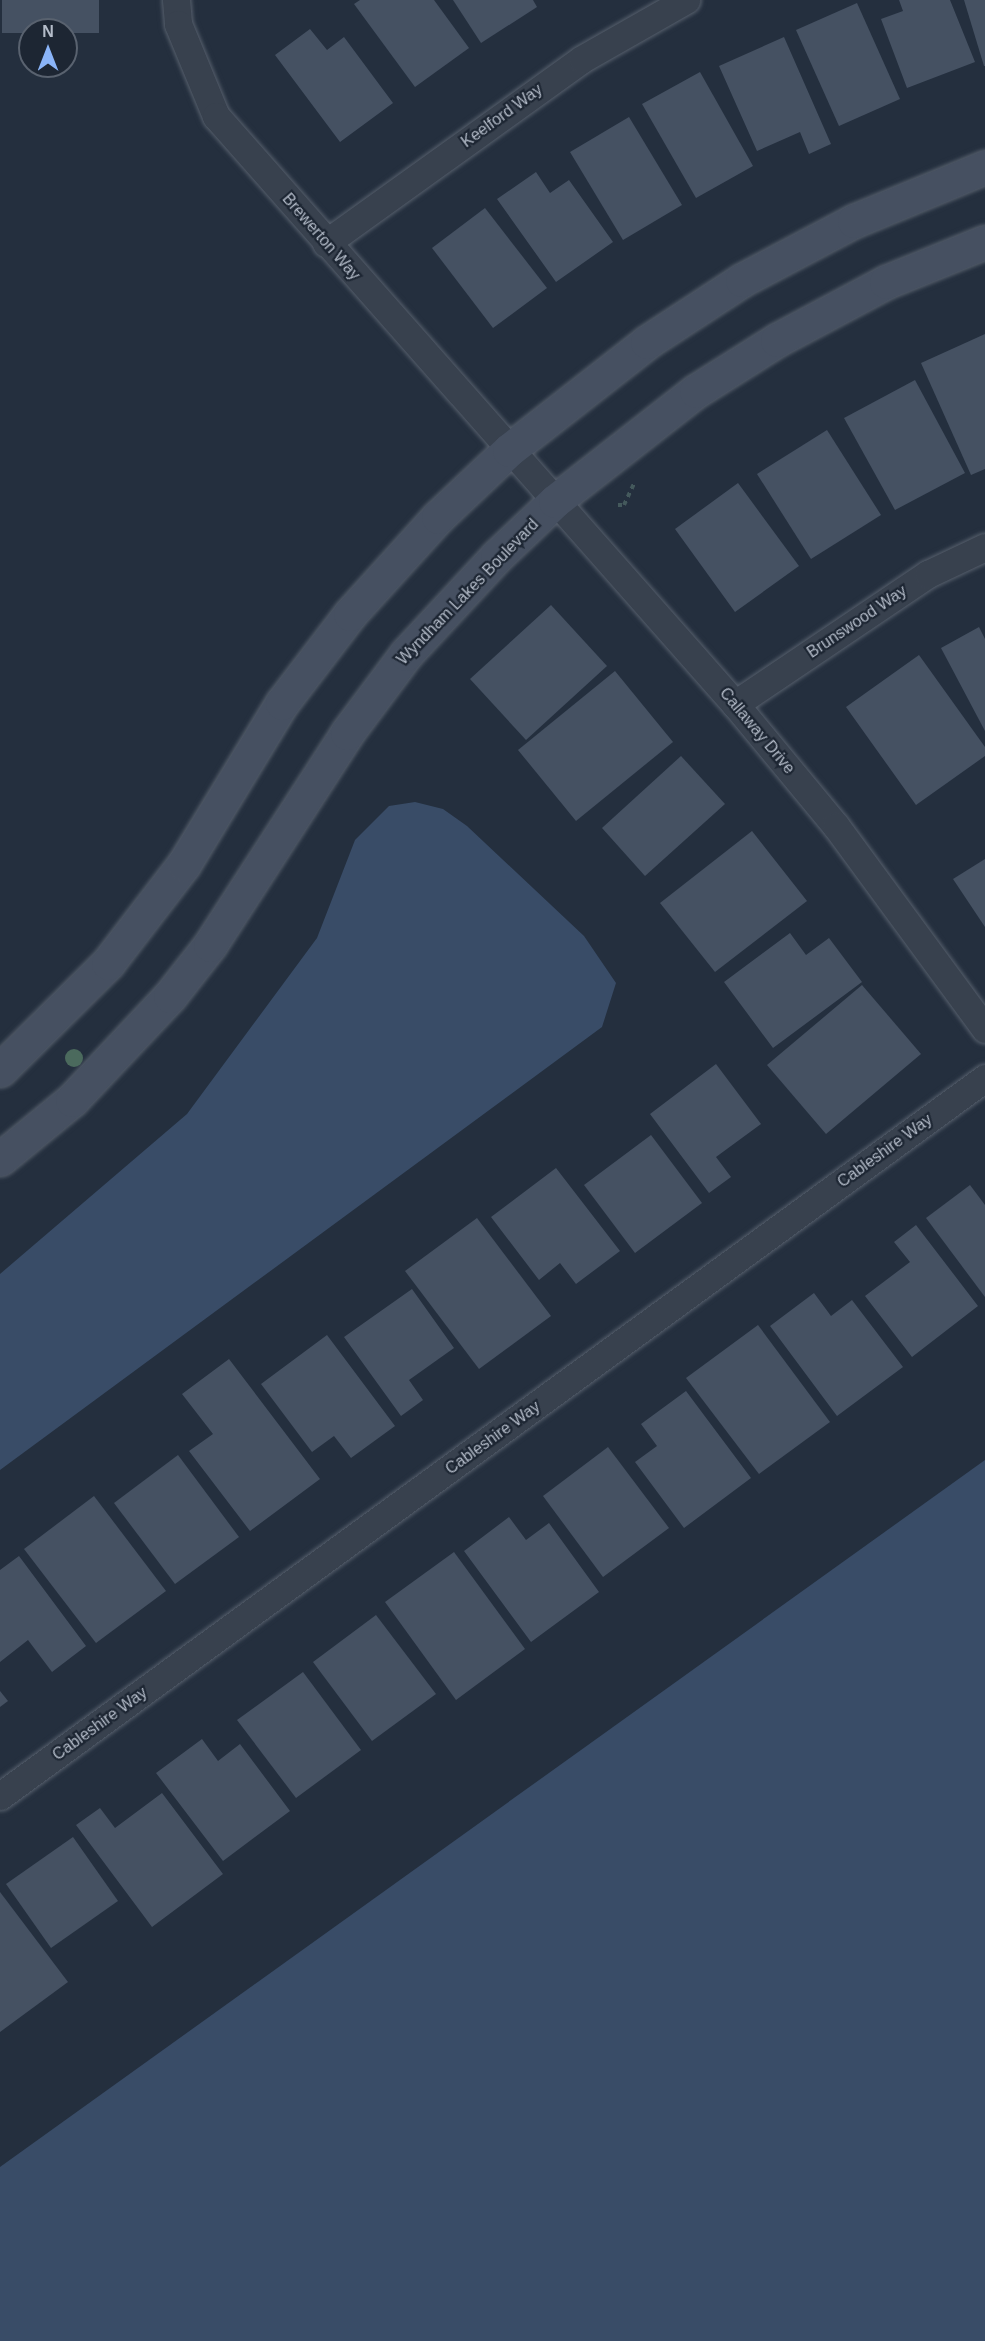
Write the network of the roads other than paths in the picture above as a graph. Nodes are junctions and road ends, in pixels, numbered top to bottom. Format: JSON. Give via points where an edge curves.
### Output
{"nodes":[{"id":1,"x":176,"y":0,"type":"edge"},
{"id":2,"x":686,"y":0,"type":"edge"},
{"id":3,"x":985,"y":167,"type":"edge"},
{"id":4,"x":985,"y":242,"type":"edge"},
{"id":5,"x":326,"y":243,"type":"junction"},
{"id":6,"x":509,"y":450,"type":"junction"},
{"id":7,"x":555,"y":501,"type":"junction"},
{"id":8,"x":985,"y":547,"type":"edge"},
{"id":9,"x":735,"y":704,"type":"junction"},
{"id":10,"x":985,"y":1029,"type":"edge"},
{"id":11,"x":0,"y":1070,"type":"edge"},
{"id":12,"x":985,"y":1078,"type":"edge"},
{"id":13,"x":0,"y":1159,"type":"edge"},
{"id":14,"x":0,"y":1796,"type":"edge"}],
"edges":[{"from":1,"to":5,"type":"street","name":"Brewerton Way","via":[[178,24],[216,116]]},
{"from":2,"to":5,"type":"street","name":"Keelford Way","via":[[582,59]]},
{"from":3,"to":6,"type":"street","via":[[854,221],[742,280],[647,342]]},
{"from":4,"to":7,"type":"street","name":"Wyndham Lakes Boulevard","via":[[886,282],[777,340],[696,391]]},
{"from":5,"to":6,"type":"street","name":"Brewerton Way"},
{"from":6,"to":7,"type":"street","name":"Callaway Drive"},
{"from":6,"to":11,"type":"street","via":[[438,517],[350,614],[282,703],[184,864],[115,954]]},
{"from":7,"to":9,"type":"street","name":"Callaway Drive"},
{"from":7,"to":13,"type":"street","name":"Wyndham Lakes Boulevard","via":[[497,556],[406,654],[346,733],[210,945],[170,996],[72,1100]]},
{"from":8,"to":9,"type":"street","name":"Brunswood Way","via":[[928,574]]},
{"from":9,"to":10,"type":"street","name":"Callaway Drive","via":[[836,826]]},
{"from":12,"to":14,"type":"street","name":"Cableshire Way"}]}
